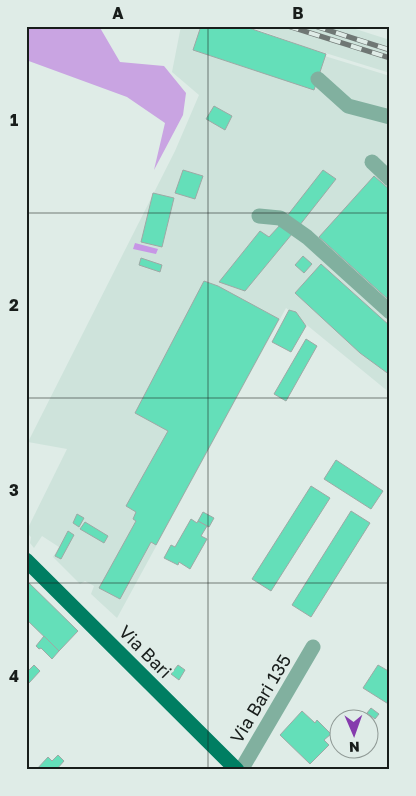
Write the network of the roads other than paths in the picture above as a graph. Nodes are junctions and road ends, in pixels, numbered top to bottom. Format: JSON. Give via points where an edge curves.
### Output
{"nodes":[{"id":1,"x":318,"y":79,"type":"dead end"},
{"id":2,"x":390,"y":117,"type":"edge"},
{"id":3,"x":372,"y":162,"type":"dead end"},
{"id":4,"x":390,"y":179,"type":"edge"},
{"id":5,"x":259,"y":216,"type":"dead end"},
{"id":6,"x":390,"y":312,"type":"edge"},
{"id":7,"x":26,"y":560,"type":"edge"},
{"id":8,"x":313,"y":647,"type":"dead end"},
{"id":9,"x":239,"y":770,"type":"edge"}],
"edges":[{"from":1,"to":2,"type":"street","via":[[348,106]]},
{"from":3,"to":4,"type":"street"},
{"from":5,"to":6,"type":"street","via":[[280,218],[307,237]]},
{"from":7,"to":9,"type":"main road","name":"Via Bari"},
{"from":8,"to":9,"type":"street","name":"Via Bari 135"}]}
